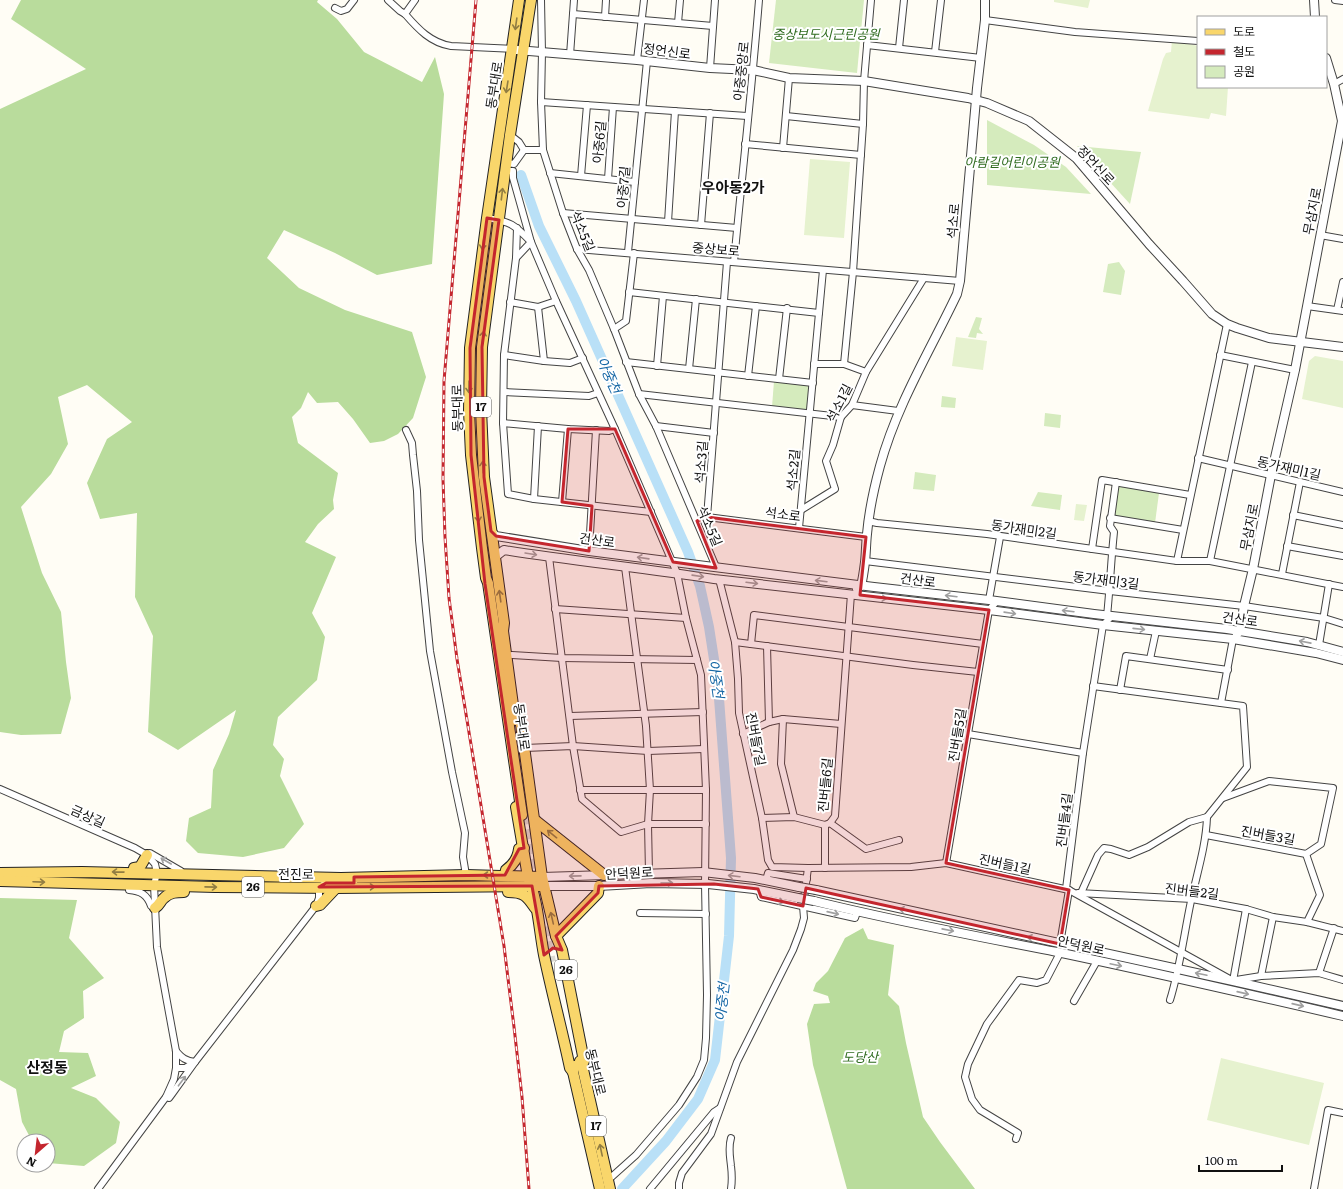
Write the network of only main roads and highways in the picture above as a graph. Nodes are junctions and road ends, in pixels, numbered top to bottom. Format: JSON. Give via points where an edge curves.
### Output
{"nodes":[{"id":1,"x":519,"y":0,"type":"edge"},
{"id":2,"x":531,"y":0,"type":"edge"},
{"id":3,"x":518,"y":50,"type":"junction"},
{"id":4,"x":504,"y":623,"type":"junction"},
{"id":5,"x":527,"y":819,"type":"junction"},
{"id":6,"x":524,"y":848,"type":"junction"},
{"id":7,"x":147,"y":855,"type":"road end"},
{"id":8,"x":0,"y":873,"type":"edge"},
{"id":9,"x":133,"y":873,"type":"junction"},
{"id":10,"x":505,"y":875,"type":"junction"},
{"id":11,"x":604,"y":875,"type":"road end"},
{"id":12,"x":0,"y":881,"type":"edge"},
{"id":13,"x":530,"y":881,"type":"junction"},
{"id":14,"x":543,"y":881,"type":"junction"},
{"id":15,"x":184,"y":886,"type":"junction"},
{"id":16,"x":507,"y":886,"type":"junction"},
{"id":17,"x":599,"y":886,"type":"road end"},
{"id":18,"x":336,"y":888,"type":"junction"},
{"id":19,"x":316,"y":906,"type":"road end"},
{"id":20,"x":155,"y":908,"type":"road end"},
{"id":21,"x":537,"y":908,"type":"junction"},
{"id":22,"x":556,"y":936,"type":"junction"},
{"id":23,"x":562,"y":950,"type":"junction"},
{"id":24,"x":551,"y":959,"type":"junction"},
{"id":25,"x":582,"y":1065,"type":"junction"},
{"id":26,"x":574,"y":1072,"type":"joint"},
{"id":27,"x":606,"y":1187,"type":"edge"}],
"edges":[{"from":1,"to":3,"type":"main road","name":"동부대로","number":"17","one_way":true},
{"from":2,"to":3,"type":"main road","name":"동부대로","number":"17"},
{"from":4,"to":3,"type":"main road","name":"동부대로","number":"17","one_way":true,"via":[[484,477],[482,354],[487,301],[509,167]]},
{"from":3,"to":5,"type":"main road","name":"동부대로","number":"17","one_way":true,"via":[[486,218],[470,348],[469,404],[471,455],[485,584]]},
{"from":4,"to":5,"type":"main road","name":"동부대로","number":"17"},
{"from":4,"to":5,"type":"main road","name":"동부대로","via":[[508,630],[524,748]]},
{"from":5,"to":6,"type":"main road"},
{"from":11,"to":5,"type":"main road","one_way":true},
{"from":5,"to":14,"type":"main road","name":"동부대로"},
{"from":6,"to":10,"type":"main road","via":[[519,849],[518,856]]},
{"from":6,"to":13,"type":"main road"},
{"from":7,"to":9,"type":"main road","via":[[140,867],[134,868]]},
{"from":9,"to":8,"type":"main road","name":"전진로","number":"26","one_way":true},
{"from":10,"to":9,"type":"main road","name":"전진로","number":"26","one_way":true,"via":[[354,877]]},
{"from":10,"to":13,"type":"main road","name":"전진로","number":"26"},
{"from":12,"to":15,"type":"main road","name":"전진로","number":"26","one_way":true},
{"from":13,"to":14,"type":"main road","name":"전진로","number":"26"},
{"from":13,"to":16,"type":"main road","name":"전진로"},
{"from":13,"to":21,"type":"main road"},
{"from":22,"to":14,"type":"main road","number":"26","one_way":true},
{"from":15,"to":18,"type":"main road","name":"전진로","number":"26","one_way":true},
{"from":15,"to":20,"type":"main road","via":[[184,892],[174,892]]},
{"from":18,"to":16,"type":"main road","name":"전진로","number":"26","one_way":true},
{"from":16,"to":21,"type":"main road","number":"26","via":[[508,892],[519,892]]},
{"from":17,"to":22,"type":"main road","via":[[598,893]]},
{"from":18,"to":19,"type":"main road"},
{"from":21,"to":24,"type":"main road","number":"26"},
{"from":22,"to":23,"type":"main road","number":"26"},
{"from":23,"to":24,"type":"main road","via":[[553,948]]},
{"from":23,"to":25,"type":"main road","number":"26","via":[[579,1032],[584,1061]]},
{"from":24,"to":25,"type":"main road","name":"동부대로","number":"17"},
{"from":24,"to":26,"type":"main road","number":"26","via":[[570,1068]]},
{"from":27,"to":25,"type":"main road","name":"동부대로","number":"17","one_way":true},
{"from":26,"to":27,"type":"main road","name":"동부대로","number":"17"}]}
